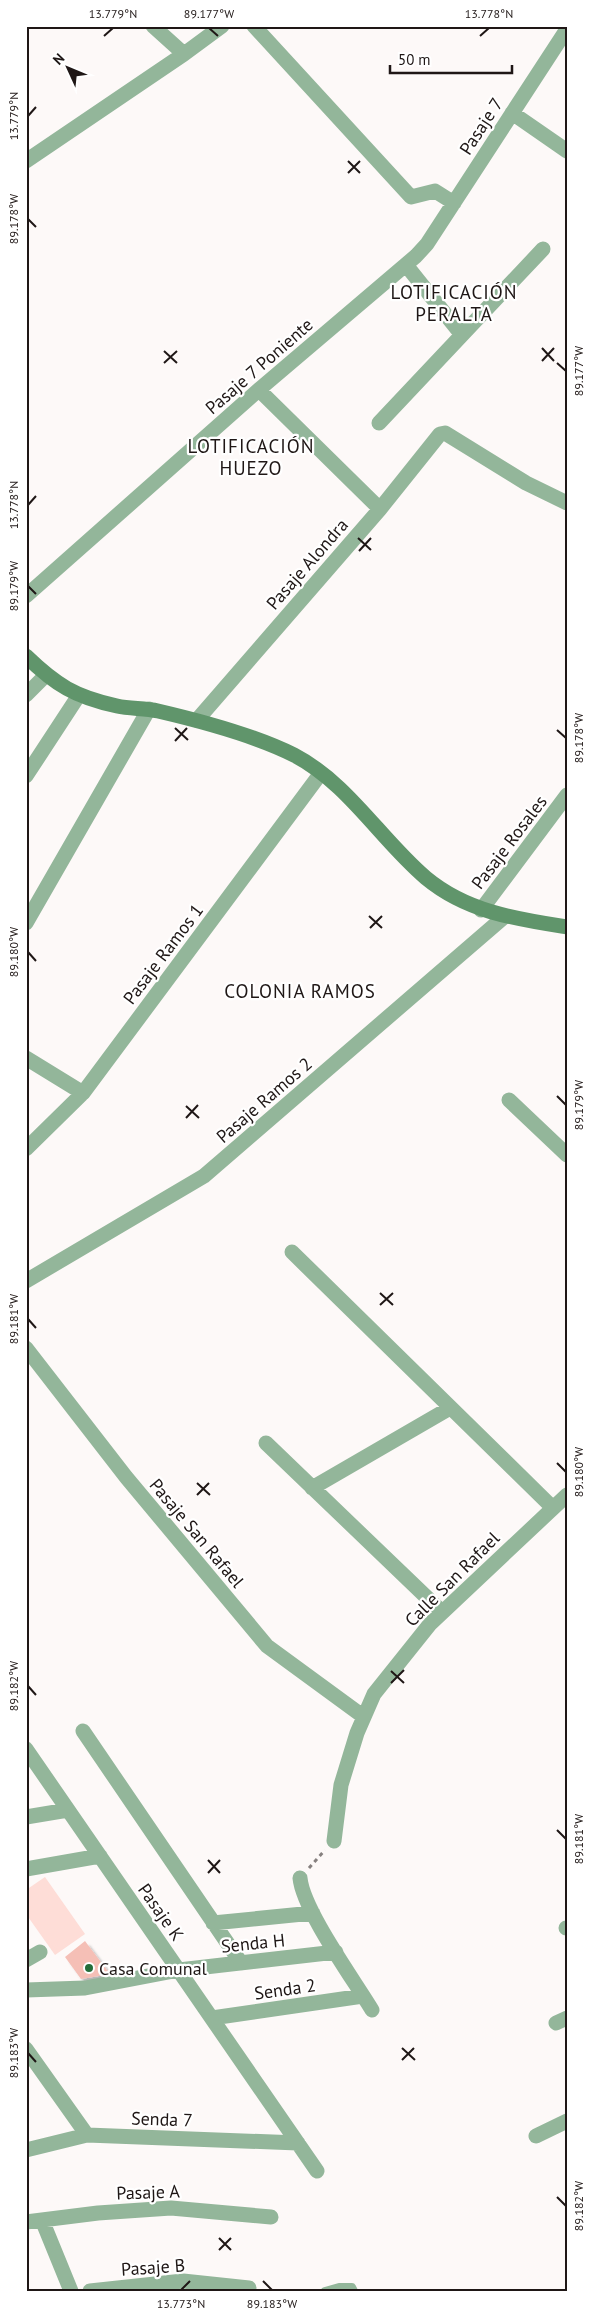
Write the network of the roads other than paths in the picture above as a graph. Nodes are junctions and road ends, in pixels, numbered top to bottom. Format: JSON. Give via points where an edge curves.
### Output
{"nodes":[{"id":1,"x":153,"y":26,"type":"edge"},
{"id":2,"x":222,"y":26,"type":"edge"},
{"id":3,"x":254,"y":26,"type":"edge"},
{"id":4,"x":567,"y":29,"type":"edge"},
{"id":5,"x":184,"y":54,"type":"junction"},
{"id":6,"x":512,"y":113,"type":"junction"},
{"id":7,"x":567,"y":151,"type":"edge"},
{"id":8,"x":26,"y":161,"type":"edge"},
{"id":9,"x":454,"y":203,"type":"junction"},
{"id":10,"x":427,"y":244,"type":"joint"},
{"id":11,"x":543,"y":249,"type":"dead end"},
{"id":12,"x":406,"y":265,"type":"junction"},
{"id":13,"x":462,"y":335,"type":"junction"},
{"id":14,"x":259,"y":390,"type":"junction"},
{"id":15,"x":379,"y":423,"type":"dead end"},
{"id":16,"x":567,"y":503,"type":"edge"},
{"id":17,"x":380,"y":509,"type":"junction"},
{"id":18,"x":26,"y":596,"type":"edge"},
{"id":19,"x":26,"y":656,"type":"edge"},
{"id":20,"x":46,"y":675,"type":"junction"},
{"id":21,"x":26,"y":695,"type":"edge"},
{"id":22,"x":78,"y":695,"type":"junction"},
{"id":23,"x":149,"y":709,"type":"junction"},
{"id":24,"x":197,"y":720,"type":"junction"},
{"id":25,"x":321,"y":773,"type":"junction"},
{"id":26,"x":26,"y":776,"type":"edge"},
{"id":27,"x":567,"y":795,"type":"edge"},
{"id":28,"x":481,"y":910,"type":"junction"},
{"id":29,"x":504,"y":917,"type":"junction"},
{"id":30,"x":26,"y":923,"type":"edge"},
{"id":31,"x":567,"y":927,"type":"edge"},
{"id":32,"x":26,"y":1058,"type":"edge"},
{"id":33,"x":83,"y":1093,"type":"junction"},
{"id":34,"x":509,"y":1100,"type":"dead end"},
{"id":35,"x":26,"y":1149,"type":"edge"},
{"id":36,"x":567,"y":1155,"type":"edge"},
{"id":37,"x":292,"y":1252,"type":"dead end"},
{"id":38,"x":26,"y":1281,"type":"edge"},
{"id":39,"x":26,"y":1348,"type":"edge"},
{"id":40,"x":450,"y":1408,"type":"junction"},
{"id":41,"x":266,"y":1443,"type":"dead end"},
{"id":42,"x":312,"y":1488,"type":"junction"},
{"id":43,"x":567,"y":1495,"type":"edge"},
{"id":44,"x":553,"y":1508,"type":"junction"},
{"id":45,"x":442,"y":1612,"type":"junction"},
{"id":46,"x":364,"y":1717,"type":"junction"},
{"id":47,"x":83,"y":1731,"type":"dead end"},
{"id":48,"x":26,"y":1749,"type":"edge"},
{"id":49,"x":68,"y":1810,"type":"junction"},
{"id":50,"x":26,"y":1817,"type":"edge"},
{"id":51,"x":334,"y":1841,"type":"road end"},
{"id":52,"x":100,"y":1856,"type":"junction"},
{"id":53,"x":26,"y":1869,"type":"edge"},
{"id":54,"x":300,"y":1878,"type":"road end"},
{"id":55,"x":313,"y":1913,"type":"junction"},
{"id":56,"x":214,"y":1923,"type":"junction"},
{"id":57,"x":40,"y":1952,"type":"dead end"},
{"id":58,"x":336,"y":1952,"type":"junction"},
{"id":59,"x":26,"y":1960,"type":"edge"},
{"id":60,"x":241,"y":1963,"type":"junction"},
{"id":61,"x":179,"y":1970,"type":"junction"},
{"id":62,"x":26,"y":1990,"type":"edge"},
{"id":63,"x":363,"y":1996,"type":"junction"},
{"id":64,"x":372,"y":2010,"type":"dead end"},
{"id":65,"x":212,"y":2018,"type":"junction"},
{"id":66,"x":26,"y":2049,"type":"edge"},
{"id":67,"x":567,"y":2121,"type":"edge"},
{"id":68,"x":88,"y":2135,"type":"junction"},
{"id":69,"x":536,"y":2136,"type":"dead end"},
{"id":70,"x":298,"y":2143,"type":"junction"},
{"id":71,"x":26,"y":2150,"type":"edge"},
{"id":72,"x":317,"y":2171,"type":"dead end"},
{"id":73,"x":271,"y":2217,"type":"dead end"},
{"id":74,"x":42,"y":2220,"type":"junction"},
{"id":75,"x":26,"y":2222,"type":"edge"},
{"id":76,"x":249,"y":2289,"type":"edge"},
{"id":77,"x":71,"y":2291,"type":"edge"},
{"id":78,"x":90,"y":2291,"type":"edge"},
{"id":79,"x":325,"y":2291,"type":"edge"},
{"id":80,"x":354,"y":2291,"type":"edge"}],
"edges":[{"from":1,"to":5,"type":"street"},
{"from":2,"to":5,"type":"street"},
{"from":3,"to":9,"type":"street","via":[[411,197],[435,191]]},
{"from":4,"to":6,"type":"street","name":"Pasaje 7"},
{"from":5,"to":8,"type":"street"},
{"from":6,"to":7,"type":"street"},
{"from":6,"to":9,"type":"street","name":"Pasaje 7"},
{"from":9,"to":10,"type":"street","name":"Pasaje 7"},
{"from":10,"to":12,"type":"street","name":"Pasaje 7 Poniente"},
{"from":11,"to":13,"type":"street"},
{"from":12,"to":13,"type":"street"},
{"from":12,"to":14,"type":"street","name":"Pasaje 7 Poniente"},
{"from":13,"to":15,"type":"street"},
{"from":14,"to":17,"type":"street"},
{"from":14,"to":18,"type":"street","name":"Pasaje 7 Poniente"},
{"from":16,"to":17,"type":"street","name":"Pasaje Alondra","via":[[526,483],[445,433],[437,437]]},
{"from":17,"to":24,"type":"street","name":"Pasaje Alondra"},
{"from":19,"to":20,"type":"street"},
{"from":20,"to":21,"type":"street"},
{"from":20,"to":22,"type":"street"},
{"from":22,"to":23,"type":"street","via":[[118,706]]},
{"from":22,"to":26,"type":"street"},
{"from":23,"to":24,"type":"street"},
{"from":23,"to":30,"type":"street"},
{"from":24,"to":25,"type":"street","via":[[295,755]]},
{"from":25,"to":28,"type":"street","via":[[427,879]]},
{"from":25,"to":33,"type":"street","name":"Pasaje Ramos 1"},
{"from":27,"to":28,"type":"street","name":"Pasaje Rosales"},
{"from":28,"to":29,"type":"street"},
{"from":29,"to":31,"type":"street"},
{"from":29,"to":38,"type":"street","name":"Pasaje Ramos 2","via":[[204,1176]]},
{"from":32,"to":33,"type":"street"},
{"from":33,"to":35,"type":"street","name":"Pasaje Ramos 1"},
{"from":34,"to":36,"type":"street"},
{"from":37,"to":40,"type":"street"},
{"from":39,"to":46,"type":"street","name":"Pasaje San Rafael","via":[[126,1477],[267,1646]]},
{"from":40,"to":42,"type":"street"},
{"from":40,"to":44,"type":"street"},
{"from":41,"to":42,"type":"street"},
{"from":42,"to":45,"type":"street"},
{"from":43,"to":44,"type":"street","name":"Calle San Rafael"},
{"from":44,"to":45,"type":"street","name":"Calle San Rafael"},
{"from":45,"to":46,"type":"street","name":"Calle San Rafael","via":[[374,1694]]},
{"from":46,"to":51,"type":"street","name":"Calle San Rafael","via":[[342,1785]]},
{"from":47,"to":56,"type":"street"},
{"from":48,"to":49,"type":"street","name":"Pasaje K"},
{"from":49,"to":50,"type":"street"},
{"from":49,"to":52,"type":"street","name":"Pasaje K"},
{"from":52,"to":53,"type":"street"},
{"from":52,"to":61,"type":"street","name":"Pasaje K"},
{"from":54,"to":55,"type":"street"},
{"from":55,"to":56,"type":"street"},
{"from":55,"to":58,"type":"street"},
{"from":56,"to":60,"type":"street"},
{"from":57,"to":59,"type":"street"},
{"from":58,"to":60,"type":"street","name":"Senda H"},
{"from":58,"to":63,"type":"street"},
{"from":60,"to":61,"type":"street","name":"Senda H"},
{"from":61,"to":62,"type":"street","name":"Senda H","via":[[85,1988]]},
{"from":61,"to":65,"type":"street","name":"Pasaje K"},
{"from":63,"to":64,"type":"street"},
{"from":63,"to":65,"type":"street","name":"Senda 2"},
{"from":65,"to":70,"type":"street","name":"Pasaje K"},
{"from":66,"to":68,"type":"street"},
{"from":67,"to":69,"type":"street"},
{"from":68,"to":70,"type":"street","name":"Senda 7"},
{"from":68,"to":71,"type":"street","name":"Senda 7"},
{"from":70,"to":72,"type":"street","name":"Pasaje K"},
{"from":73,"to":74,"type":"street","name":"Pasaje A","via":[[171,2208]]},
{"from":74,"to":75,"type":"street","name":"Pasaje A"},
{"from":74,"to":77,"type":"street"},
{"from":76,"to":78,"type":"street","name":"Pasaje B","via":[[183,2281]]},
{"from":79,"to":80,"type":"lane","via":[[352,2287]]}]}
